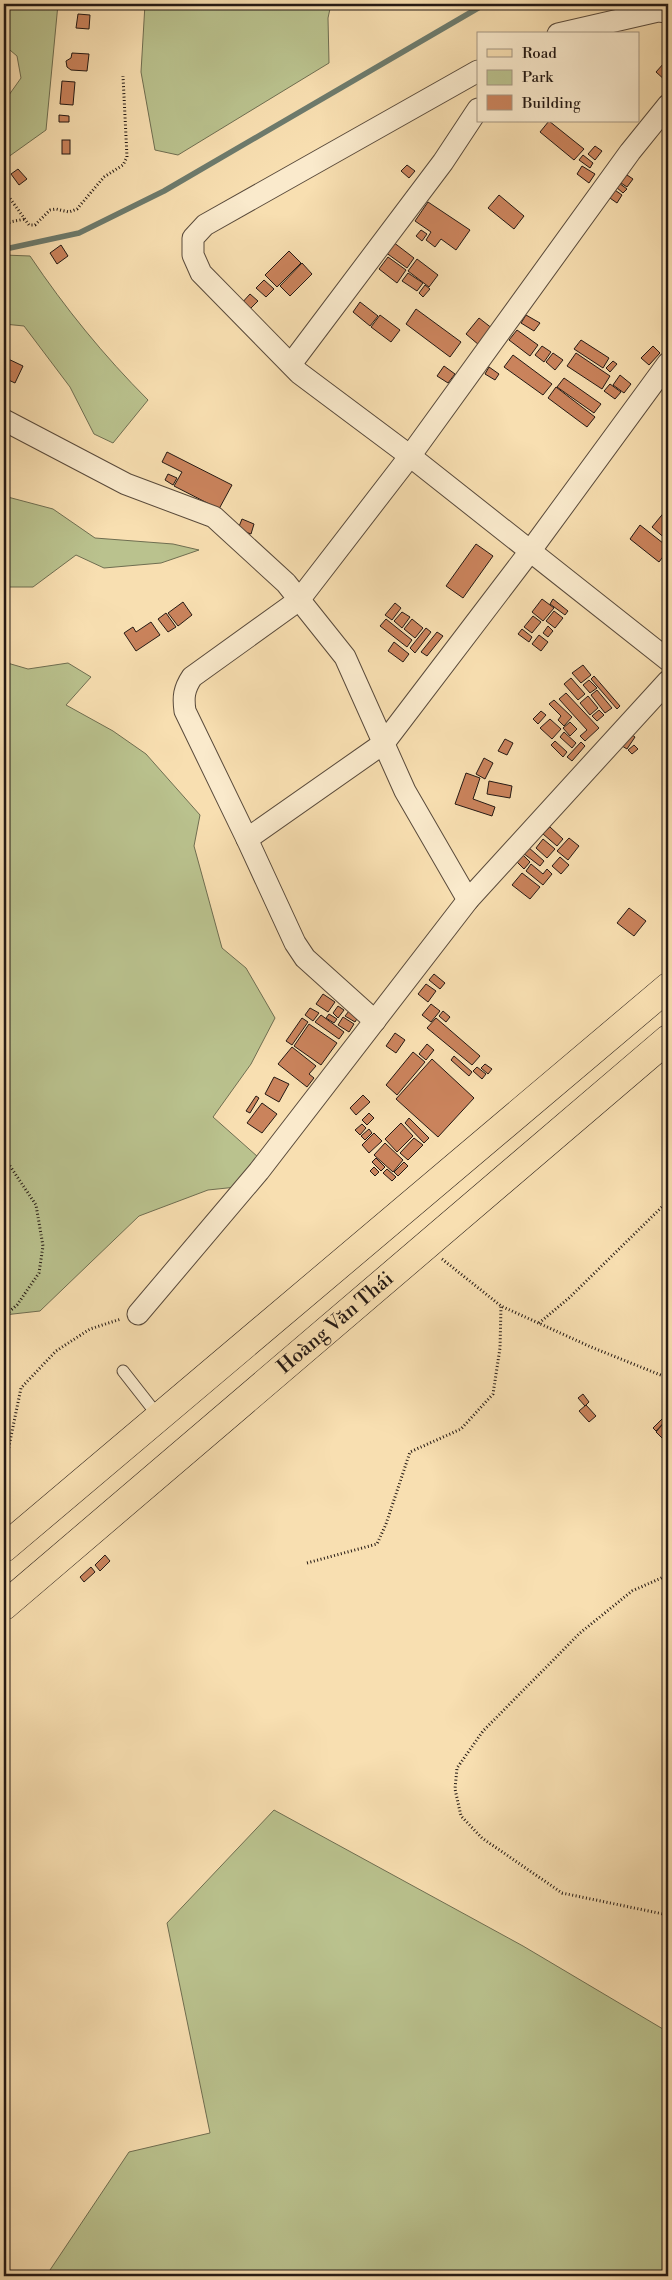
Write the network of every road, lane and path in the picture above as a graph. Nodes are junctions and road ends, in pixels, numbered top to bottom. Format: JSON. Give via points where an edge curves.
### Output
{"nodes":[{"id":1,"x":668,"y":12,"type":"edge"},
{"id":2,"x":567,"y":32,"type":"edge"},
{"id":3,"x":477,"y":72,"type":"edge"},
{"id":4,"x":123,"y":76,"type":"dead end"},
{"id":5,"x":668,"y":105,"type":"edge"},
{"id":6,"x":477,"y":111,"type":"edge"},
{"id":7,"x":4,"y":190,"type":"edge"},
{"id":8,"x":25,"y":219,"type":"junction"},
{"id":9,"x":4,"y":227,"type":"edge"},
{"id":10,"x":668,"y":363,"type":"edge"},
{"id":11,"x":290,"y":364,"type":"junction"},
{"id":12,"x":4,"y":420,"type":"edge"},
{"id":13,"x":410,"y":456,"type":"junction"},
{"id":14,"x":531,"y":550,"type":"junction"},
{"id":15,"x":299,"y":600,"type":"junction"},
{"id":16,"x":668,"y":660,"type":"edge"},
{"id":17,"x":668,"y":681,"type":"edge"},
{"id":18,"x":384,"y":743,"type":"junction"},
{"id":19,"x":247,"y":838,"type":"junction"},
{"id":20,"x":468,"y":900,"type":"junction"},
{"id":21,"x":668,"y":987,"type":"edge"},
{"id":22,"x":375,"y":1022,"type":"junction"},
{"id":23,"x":668,"y":1039,"type":"edge"},
{"id":24,"x":4,"y":1157,"type":"edge"},
{"id":25,"x":668,"y":1201,"type":"edge"},
{"id":26,"x":426,"y":1246,"type":"junction"},
{"id":27,"x":502,"y":1306,"type":"junction"},
{"id":28,"x":138,"y":1314,"type":"joint"},
{"id":29,"x":4,"y":1316,"type":"edge"},
{"id":30,"x":539,"y":1323,"type":"junction"},
{"id":31,"x":123,"y":1371,"type":"dead end"},
{"id":32,"x":668,"y":1378,"type":"edge"},
{"id":33,"x":159,"y":1417,"type":"junction"},
{"id":34,"x":4,"y":1445,"type":"edge"},
{"id":35,"x":8,"y":1451,"type":"junction"},
{"id":36,"x":4,"y":1459,"type":"edge"},
{"id":37,"x":4,"y":1548,"type":"edge"},
{"id":38,"x":307,"y":1563,"type":"dead end"},
{"id":39,"x":668,"y":1575,"type":"edge"},
{"id":40,"x":4,"y":1606,"type":"edge"},
{"id":41,"x":668,"y":1914,"type":"edge"}],
"edges":[{"from":1,"to":2,"type":"street","via":[[658,11]]},
{"from":3,"to":11,"type":"street","via":[[205,225],[193,238],[192,255],[201,273]]},
{"from":4,"to":8,"type":"path","via":[[127,157],[123,165],[104,177],[77,209],[69,212],[50,210],[35,225],[29,225]]},
{"from":5,"to":13,"type":"street","via":[[630,152]]},
{"from":6,"to":11,"type":"street","via":[[444,162]]},
{"from":7,"to":8,"type":"path"},
{"from":8,"to":9,"type":"path","via":[[10,222]]},
{"from":10,"to":14,"type":"street"},
{"from":11,"to":13,"type":"street"},
{"from":12,"to":15,"type":"street","via":[[126,484],[214,517],[286,583]]},
{"from":13,"to":14,"type":"street"},
{"from":13,"to":15,"type":"street"},
{"from":14,"to":16,"type":"street"},
{"from":14,"to":18,"type":"street"},
{"from":15,"to":18,"type":"street","via":[[346,657]]},
{"from":15,"to":19,"type":"street","via":[[192,677],[185,688],[185,712]]},
{"from":17,"to":20,"type":"street"},
{"from":18,"to":19,"type":"street"},
{"from":18,"to":20,"type":"street","via":[[405,791]]},
{"from":19,"to":22,"type":"street","via":[[305,958]]},
{"from":20,"to":22,"type":"street"},
{"from":21,"to":33,"type":"main road"},
{"from":22,"to":28,"type":"street","via":[[259,1170]]},
{"from":23,"to":26,"type":"main road","name":"Hoàng Văn Thái"},
{"from":24,"to":29,"type":"path","via":[[36,1205],[43,1246],[39,1274],[17,1305]]},
{"from":25,"to":30,"type":"path"},
{"from":26,"to":27,"type":"path"},
{"from":26,"to":40,"type":"main road","name":"Hoàng Văn Thái"},
{"from":27,"to":30,"type":"path"},
{"from":27,"to":38,"type":"path","via":[[493,1394],[461,1429],[410,1452],[376,1544]]},
{"from":28,"to":35,"type":"path","via":[[90,1329],[56,1351],[21,1388]]},
{"from":30,"to":32,"type":"path"},
{"from":31,"to":33,"type":"lane"},
{"from":33,"to":37,"type":"main road"},
{"from":34,"to":35,"type":"path"},
{"from":35,"to":36,"type":"path"},
{"from":39,"to":41,"type":"path","via":[[632,1591],[580,1633],[483,1731],[458,1768],[455,1789],[461,1816],[482,1838],[562,1893]]}]}
